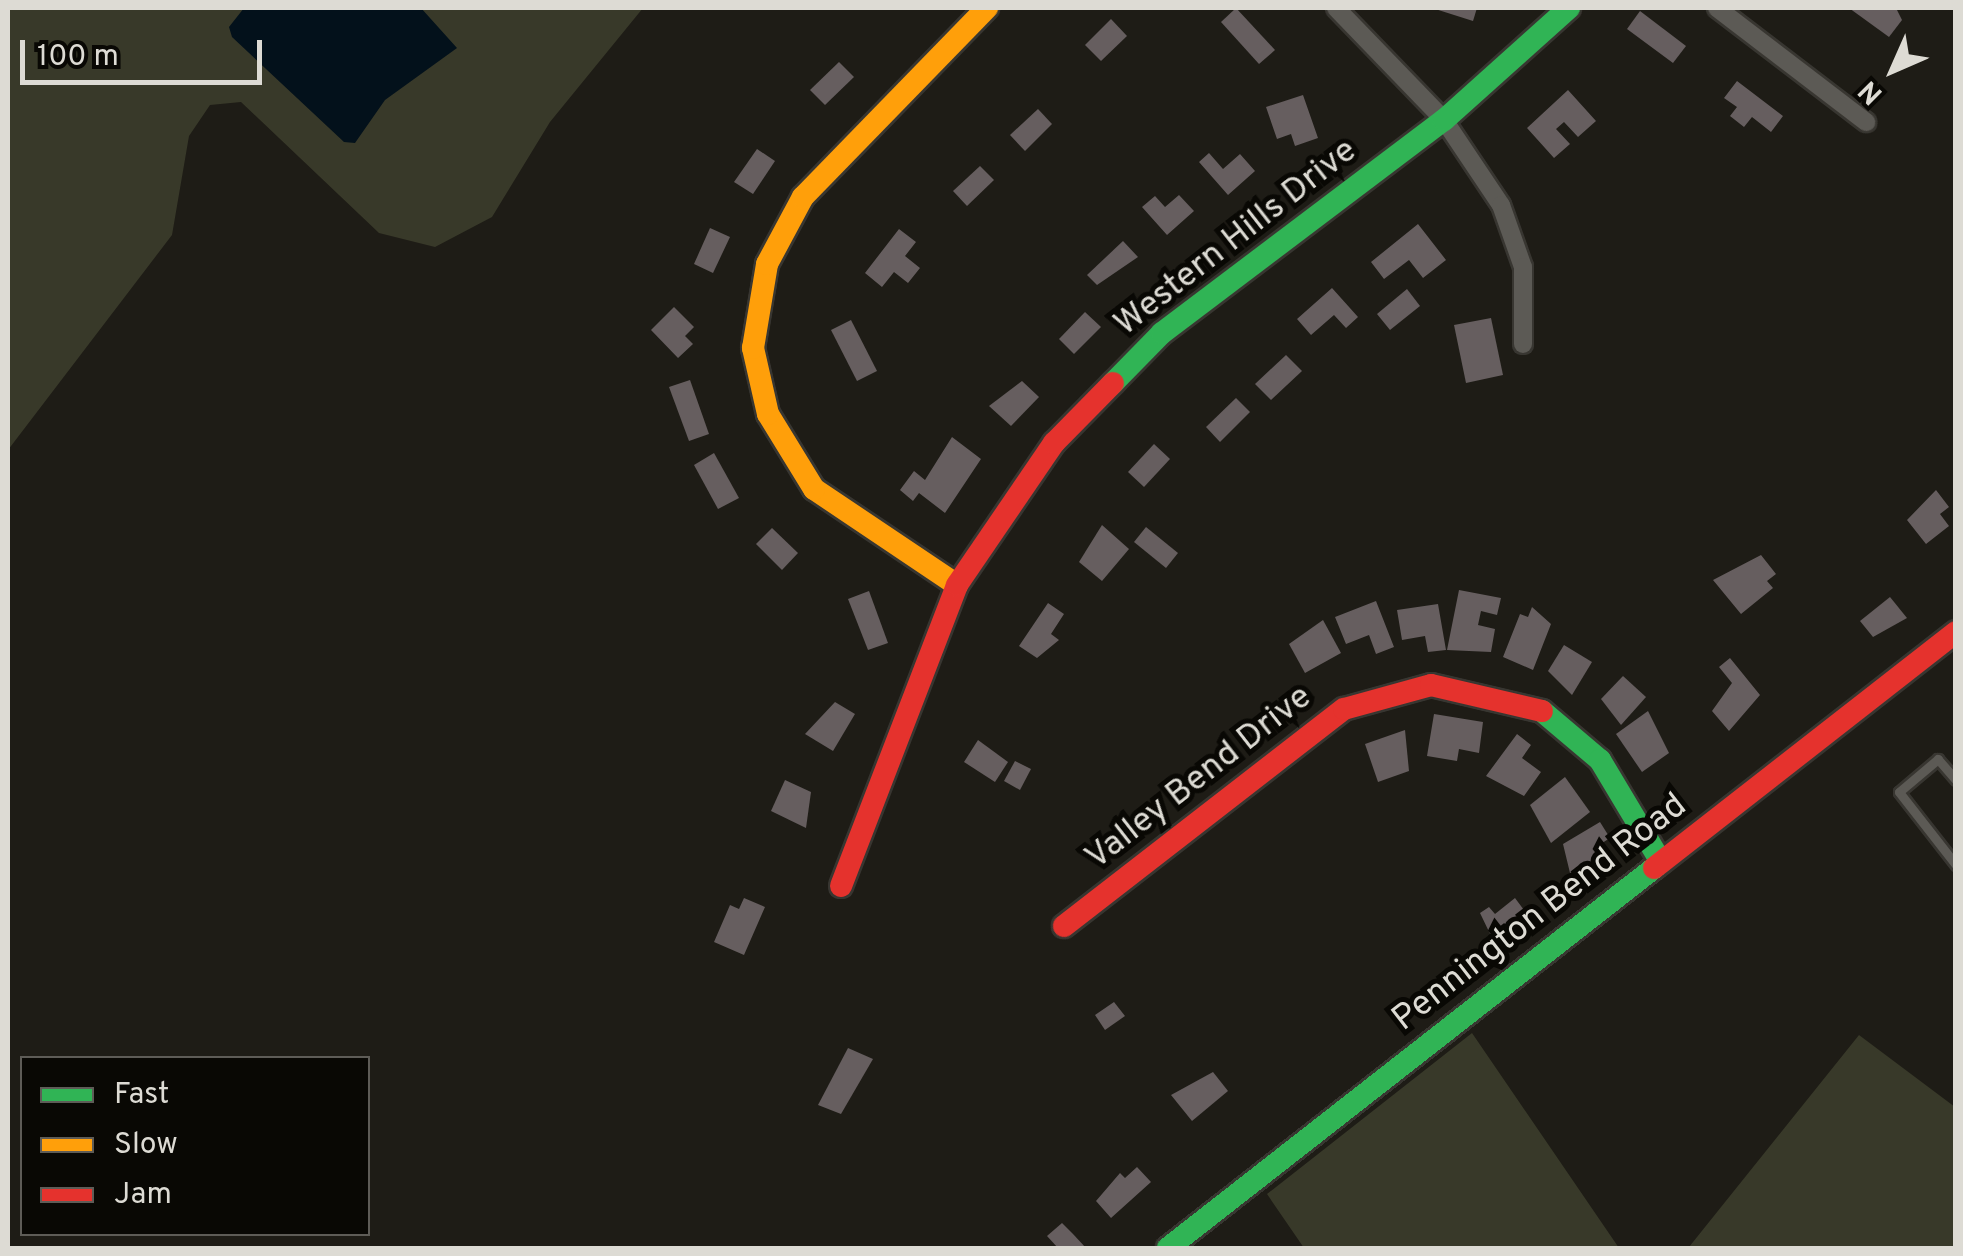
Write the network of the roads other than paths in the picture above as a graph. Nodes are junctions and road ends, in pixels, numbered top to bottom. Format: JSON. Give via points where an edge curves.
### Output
{"nodes":[{"id":1,"x":987,"y":8,"type":"edge"},
{"id":2,"x":1336,"y":8,"type":"edge"},
{"id":3,"x":1569,"y":8,"type":"edge"},
{"id":4,"x":1718,"y":8,"type":"edge"},
{"id":5,"x":1444,"y":120,"type":"junction"},
{"id":6,"x":1866,"y":122,"type":"dead end"},
{"id":7,"x":1523,"y":344,"type":"dead end"},
{"id":8,"x":957,"y":585,"type":"junction"},
{"id":9,"x":1956,"y":632,"type":"edge"},
{"id":10,"x":1956,"y":780,"type":"edge"},
{"id":11,"x":1662,"y":862,"type":"junction"},
{"id":12,"x":1956,"y":865,"type":"edge"},
{"id":13,"x":841,"y":886,"type":"dead end"},
{"id":14,"x":1064,"y":926,"type":"dead end"},
{"id":15,"x":1168,"y":1248,"type":"edge"}],
"edges":[{"from":1,"to":8,"type":"street","via":[[803,197],[766,264],[753,348],[768,414],[814,489]]},
{"from":2,"to":5,"type":"street"},
{"from":3,"to":5,"type":"street","name":"Western Hills Drive"},
{"from":4,"to":6,"type":"street"},
{"from":5,"to":7,"type":"street","via":[[1501,204],[1520,248]]},
{"from":5,"to":8,"type":"street","name":"Western Hills Drive","via":[[1162,333],[1054,443]]},
{"from":8,"to":13,"type":"street","name":"Western Hills Drive"},
{"from":9,"to":11,"type":"street","name":"Pennington Bend Road"},
{"from":10,"to":12,"type":"lane","via":[[1938,759],[1899,792]]},
{"from":11,"to":14,"type":"street","name":"Valley Bend Drive","via":[[1600,760],[1552,715],[1502,696],[1431,685],[1344,708]]},
{"from":11,"to":15,"type":"street","name":"Pennington Bend Road"}]}
